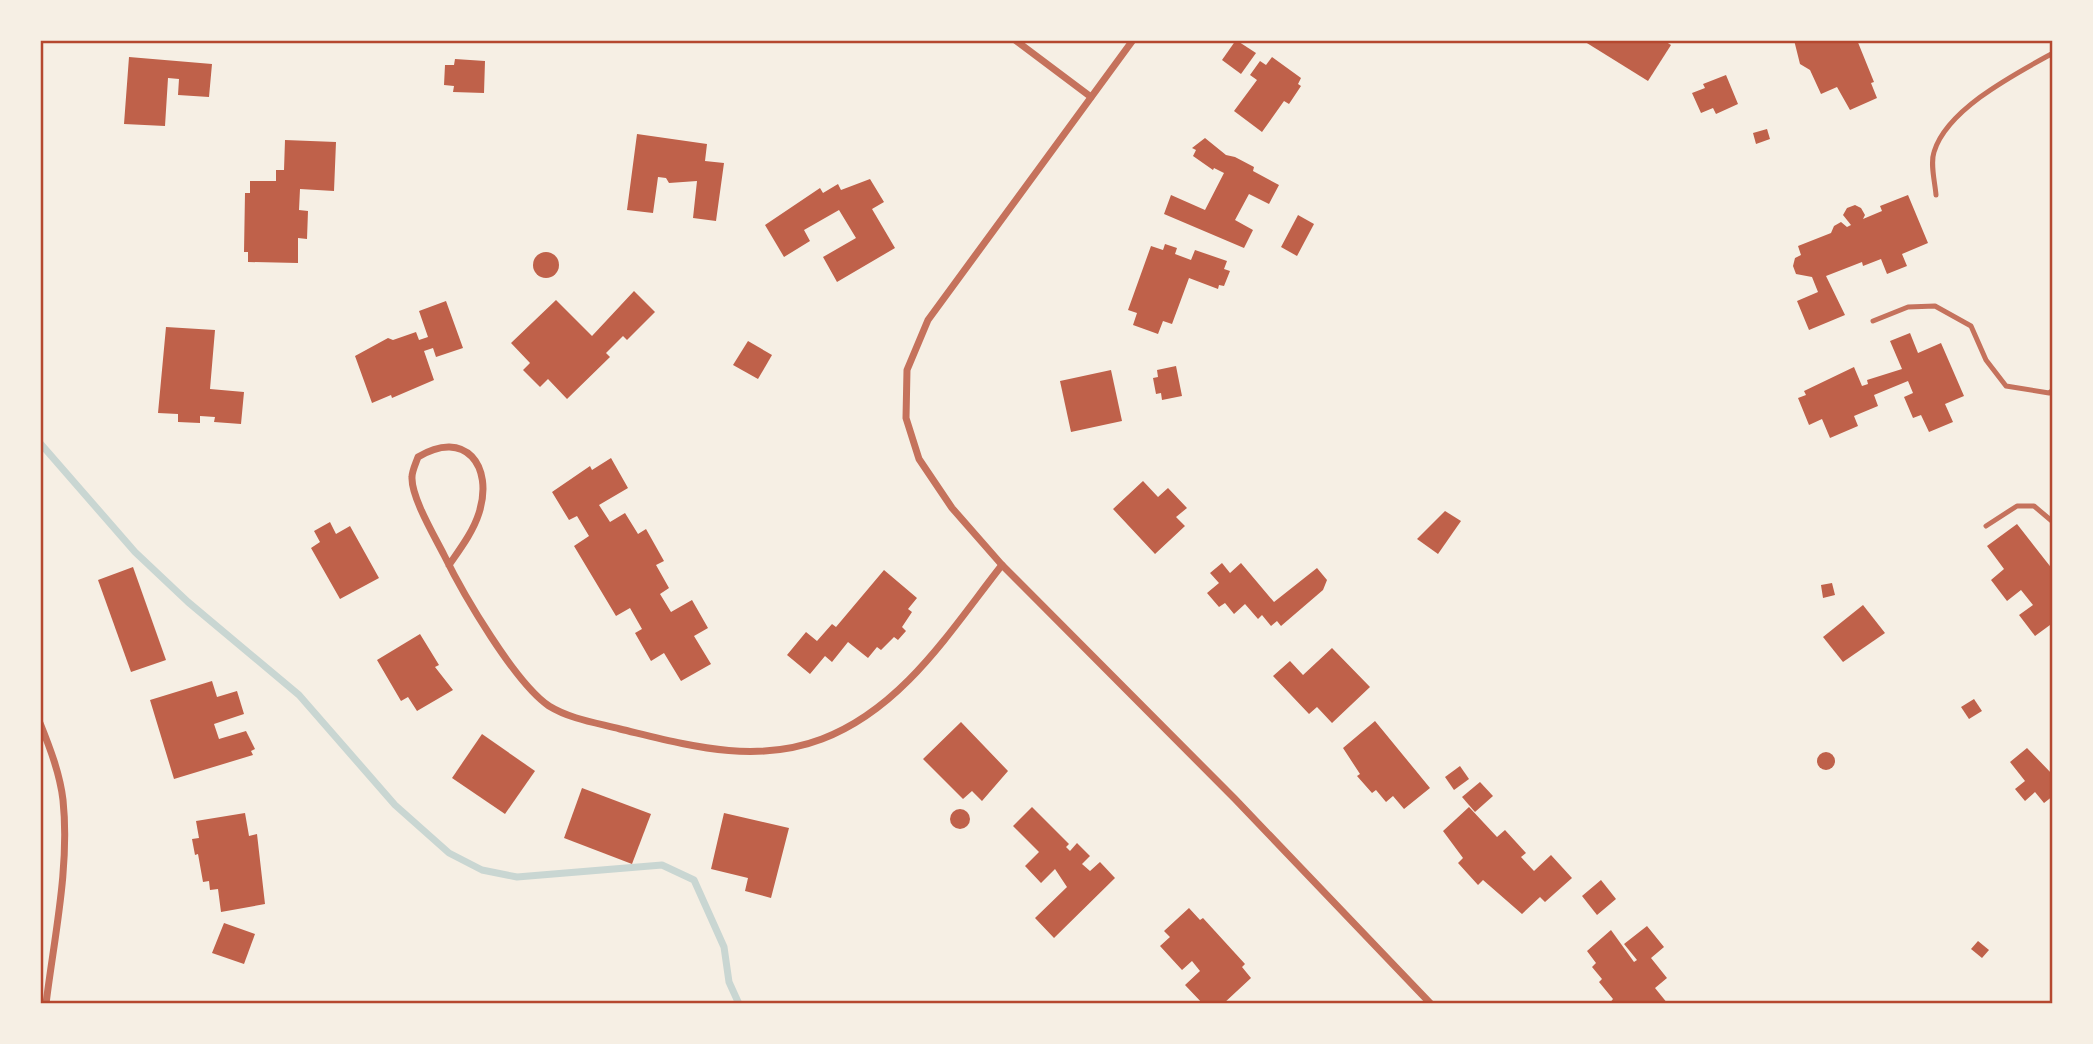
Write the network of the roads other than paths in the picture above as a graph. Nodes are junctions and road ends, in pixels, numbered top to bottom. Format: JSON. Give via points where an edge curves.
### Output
{"nodes":[{"id":1,"x":1015,"y":40,"type":"edge"},
{"id":2,"x":1133,"y":40,"type":"edge"},
{"id":3,"x":2053,"y":53,"type":"edge"},
{"id":4,"x":1091,"y":97,"type":"junction"},
{"id":5,"x":1936,"y":195,"type":"dead end"},
{"id":6,"x":1873,"y":321,"type":"dead end"},
{"id":7,"x":2053,"y":390,"type":"edge"},
{"id":8,"x":2053,"y":523,"type":"edge"},
{"id":9,"x":1986,"y":526,"type":"dead end"},
{"id":10,"x":449,"y":565,"type":"junction"},
{"id":11,"x":1002,"y":565,"type":"junction"},
{"id":12,"x":40,"y":723,"type":"edge"},
{"id":13,"x":46,"y":1004,"type":"edge"},
{"id":14,"x":1431,"y":1004,"type":"edge"}],
"edges":[{"from":1,"to":4,"type":"street"},
{"from":2,"to":4,"type":"street"},
{"from":3,"to":5,"type":"lane","via":[[1995,86],[1943,130],[1933,155]]},
{"from":4,"to":11,"type":"street","via":[[928,320],[907,370],[906,418],[919,459],[952,508]]},
{"from":6,"to":7,"type":"lane","via":[[1908,307],[1934,306],[1970,326],[1986,360],[2007,386]]},
{"from":8,"to":9,"type":"lane","via":[[2034,506],[2017,506]]},
{"from":10,"to":10,"type":"street","via":[[411,478],[418,457],[435,447],[457,446],[476,459],[484,481],[479,513]]},
{"from":10,"to":11,"type":"street","via":[[462,592],[522,678],[551,707],[576,718],[692,747],[751,753],[820,740],[882,706],[919,671]]},
{"from":11,"to":14,"type":"street"},
{"from":12,"to":13,"type":"street","via":[[55,761],[65,835]]}]}
